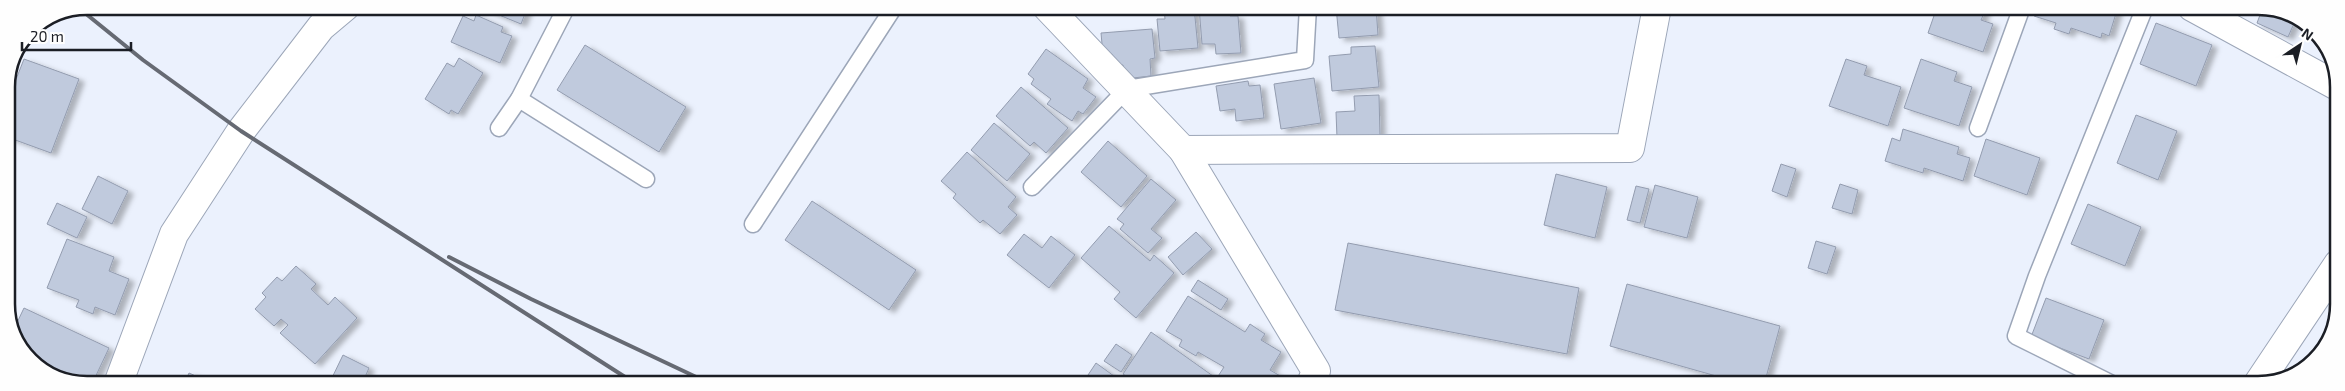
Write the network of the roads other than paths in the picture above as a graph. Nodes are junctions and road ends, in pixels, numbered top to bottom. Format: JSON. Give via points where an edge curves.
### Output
{"nodes":[{"id":1,"x":335,"y":15,"type":"edge"},
{"id":2,"x":562,"y":15,"type":"edge"},
{"id":3,"x":888,"y":15,"type":"edge"},
{"id":4,"x":1054,"y":15,"type":"edge"},
{"id":5,"x":1308,"y":15,"type":"edge"},
{"id":6,"x":1655,"y":15,"type":"edge"},
{"id":7,"x":2019,"y":15,"type":"edge"},
{"id":8,"x":2142,"y":15,"type":"edge"},
{"id":9,"x":2207,"y":15,"type":"edge"},
{"id":10,"x":2330,"y":82,"type":"edge"},
{"id":11,"x":1127,"y":89,"type":"junction"},
{"id":12,"x":519,"y":99,"type":"junction"},
{"id":13,"x":499,"y":128,"type":"dead end"},
{"id":14,"x":1978,"y":128,"type":"dead end"},
{"id":15,"x":1183,"y":150,"type":"junction"},
{"id":16,"x":646,"y":179,"type":"dead end"},
{"id":17,"x":1032,"y":186,"type":"dead end"},
{"id":18,"x":753,"y":224,"type":"dead end"},
{"id":19,"x":2330,"y":276,"type":"edge"},
{"id":20,"x":121,"y":376,"type":"edge"},
{"id":21,"x":1314,"y":376,"type":"edge"},
{"id":22,"x":2096,"y":376,"type":"edge"},
{"id":23,"x":2263,"y":376,"type":"edge"}],
"edges":[{"from":1,"to":20,"type":"street","via":[[321,27],[241,131],[174,234]]},
{"from":2,"to":12,"type":"lane"},
{"from":3,"to":18,"type":"lane"},
{"from":4,"to":11,"type":"street"},
{"from":5,"to":11,"type":"lane","via":[[1306,60]]},
{"from":6,"to":15,"type":"street","via":[[1630,148]]},
{"from":7,"to":14,"type":"lane"},
{"from":8,"to":22,"type":"lane","via":[[2016,336]]},
{"from":9,"to":10,"type":"street"},
{"from":11,"to":15,"type":"street"},
{"from":11,"to":17,"type":"lane"},
{"from":12,"to":13,"type":"lane"},
{"from":12,"to":16,"type":"lane"},
{"from":15,"to":21,"type":"street","via":[[1316,371]]},
{"from":19,"to":23,"type":"street"}]}
